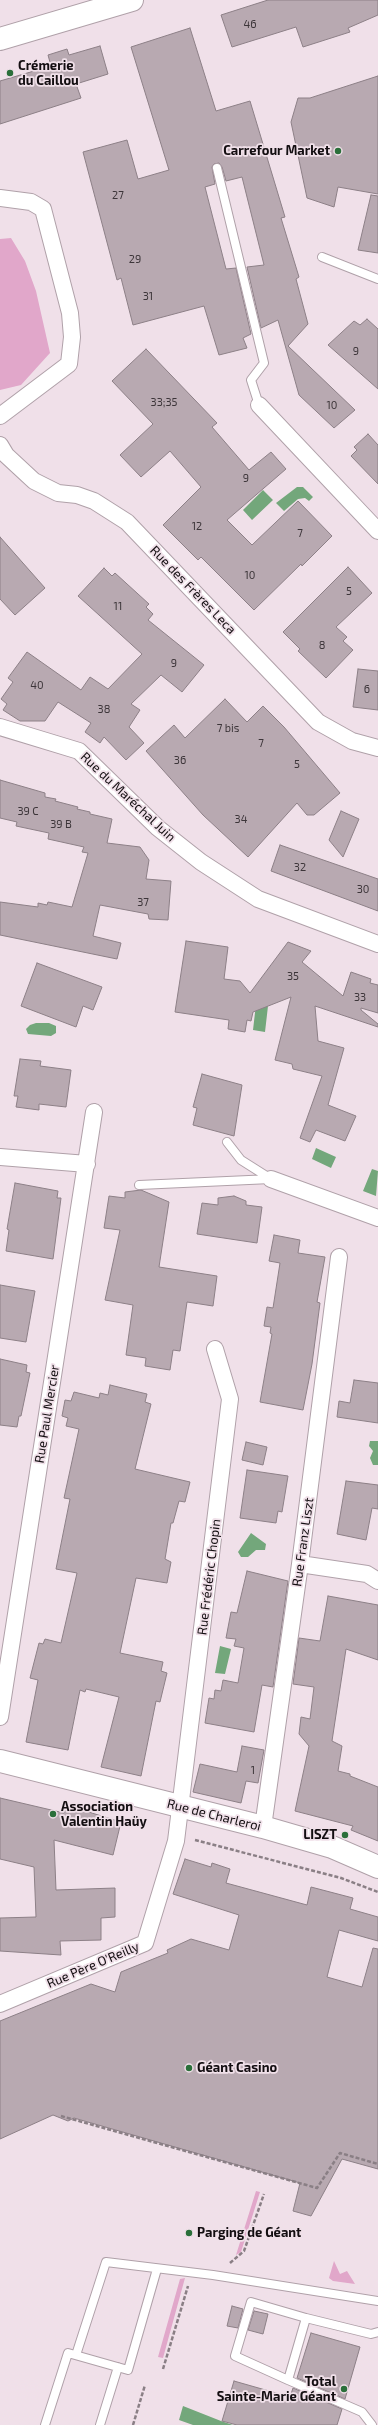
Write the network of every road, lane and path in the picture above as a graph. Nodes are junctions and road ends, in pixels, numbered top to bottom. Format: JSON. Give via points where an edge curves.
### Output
{"nodes":[{"id":1,"x":132,"y":0,"type":"edge"},
{"id":2,"x":0,"y":39,"type":"edge"},
{"id":3,"x":217,"y":168,"type":"dead end"},
{"id":4,"x":0,"y":198,"type":"edge"},
{"id":5,"x":322,"y":257,"type":"dead end"},
{"id":6,"x":378,"y":279,"type":"edge"},
{"id":7,"x":259,"y":405,"type":"joint"},
{"id":8,"x":0,"y":416,"type":"edge"},
{"id":9,"x":0,"y":445,"type":"edge"},
{"id":10,"x":378,"y":531,"type":"edge"},
{"id":11,"x":0,"y":727,"type":"edge"},
{"id":12,"x":378,"y":748,"type":"edge"},
{"id":13,"x":378,"y":944,"type":"edge"},
{"id":14,"x":94,"y":1112,"type":"dead end"},
{"id":15,"x":227,"y":1142,"type":"dead end"},
{"id":16,"x":0,"y":1157,"type":"edge"},
{"id":17,"x":87,"y":1164,"type":"junction"},
{"id":18,"x":271,"y":1179,"type":"junction"},
{"id":19,"x":139,"y":1185,"type":"dead end"},
{"id":20,"x":378,"y":1218,"type":"edge"},
{"id":21,"x":339,"y":1257,"type":"dead end"},
{"id":22,"x":215,"y":1349,"type":"dead end"},
{"id":23,"x":300,"y":1564,"type":"junction"},
{"id":24,"x":378,"y":1581,"type":"edge"},
{"id":25,"x":0,"y":1717,"type":"edge"},
{"id":26,"x":0,"y":1761,"type":"edge"},
{"id":27,"x":181,"y":1807,"type":"junction"},
{"id":28,"x":263,"y":1827,"type":"junction"},
{"id":29,"x":190,"y":1841,"type":"dead end"},
{"id":30,"x":378,"y":1867,"type":"edge"},
{"id":31,"x":378,"y":1892,"type":"edge"},
{"id":32,"x":0,"y":2004,"type":"edge"},
{"id":33,"x":62,"y":2116,"type":"dead end"},
{"id":34,"x":378,"y":2164,"type":"edge"},
{"id":35,"x":264,"y":2194,"type":"dead end"},
{"id":36,"x":222,"y":2263,"type":"dead end"},
{"id":37,"x":157,"y":2269,"type":"junction"},
{"id":38,"x":189,"y":2281,"type":"dead end"},
{"id":39,"x":378,"y":2301,"type":"edge"},
{"id":40,"x":306,"y":2318,"type":"junction"},
{"id":41,"x":378,"y":2332,"type":"edge"},
{"id":42,"x":72,"y":2354,"type":"junction"},
{"id":43,"x":118,"y":2367,"type":"junction"},
{"id":44,"x":163,"y":2369,"type":"dead end"},
{"id":45,"x":288,"y":2380,"type":"junction"},
{"id":46,"x":145,"y":2385,"type":"dead end"},
{"id":47,"x":45,"y":2425,"type":"edge"},
{"id":48,"x":100,"y":2425,"type":"edge"},
{"id":49,"x":133,"y":2425,"type":"edge"},
{"id":50,"x":372,"y":2425,"type":"edge"}],
"edges":[{"from":1,"to":2,"type":"street"},
{"from":3,"to":7,"type":"lane","via":[[264,363],[251,380]]},
{"from":4,"to":8,"type":"street","via":[[31,202],[43,209],[70,313],[72,337],[69,364]]},
{"from":5,"to":6,"type":"lane"},
{"from":7,"to":10,"type":"street"},
{"from":9,"to":12,"type":"street","name":"Rue des Frères Leca","via":[[6,455],[34,481],[58,493],[77,495],[94,501],[128,522],[318,722],[352,741]]},
{"from":11,"to":13,"type":"street","name":"Rue du Maréchal Juin","via":[[79,751],[158,828],[201,862],[258,899]]},
{"from":14,"to":17,"type":"street","name":"Rue Paul Mercier"},
{"from":15,"to":18,"type":"lane","via":[[241,1160]]},
{"from":16,"to":17,"type":"street"},
{"from":17,"to":25,"type":"street","name":"Rue Paul Mercier"},
{"from":18,"to":19,"type":"lane"},
{"from":18,"to":20,"type":"street"},
{"from":21,"to":23,"type":"street","name":"Rue Franz Liszt"},
{"from":22,"to":27,"type":"street","name":"Rue Frédéric Chopin","via":[[230,1399]]},
{"from":23,"to":24,"type":"street","via":[[367,1574]]},
{"from":23,"to":28,"type":"street","name":"Rue Franz Liszt"},
{"from":26,"to":27,"type":"street","name":"Rue de Charleroi"},
{"from":27,"to":28,"type":"street","name":"Rue de Charleroi"},
{"from":27,"to":32,"type":"street","name":"Rue Père O'Reilly","via":[[176,1841],[145,1943]]},
{"from":28,"to":30,"type":"street","name":"Rue de Charleroi","via":[[332,1847]]},
{"from":29,"to":31,"type":"path","via":[[195,1840],[341,1878]]},
{"from":33,"to":34,"type":"path","via":[[317,2188],[340,2153]]},
{"from":35,"to":36,"type":"path","via":[[244,2252],[230,2263]]},
{"from":37,"to":39,"type":"lane"},
{"from":37,"to":42,"type":"lane","via":[[106,2262]]},
{"from":37,"to":43,"type":"lane","via":[[128,2370]]},
{"from":38,"to":44,"type":"path"},
{"from":40,"to":41,"type":"lane","via":[[371,2334]]},
{"from":40,"to":45,"type":"lane"},
{"from":40,"to":45,"type":"lane","via":[[251,2302],[235,2356]]},
{"from":42,"to":43,"type":"lane"},
{"from":42,"to":47,"type":"lane"},
{"from":43,"to":48,"type":"lane"},
{"from":45,"to":50,"type":"lane","via":[[362,2412]]},
{"from":46,"to":49,"type":"path"}]}
